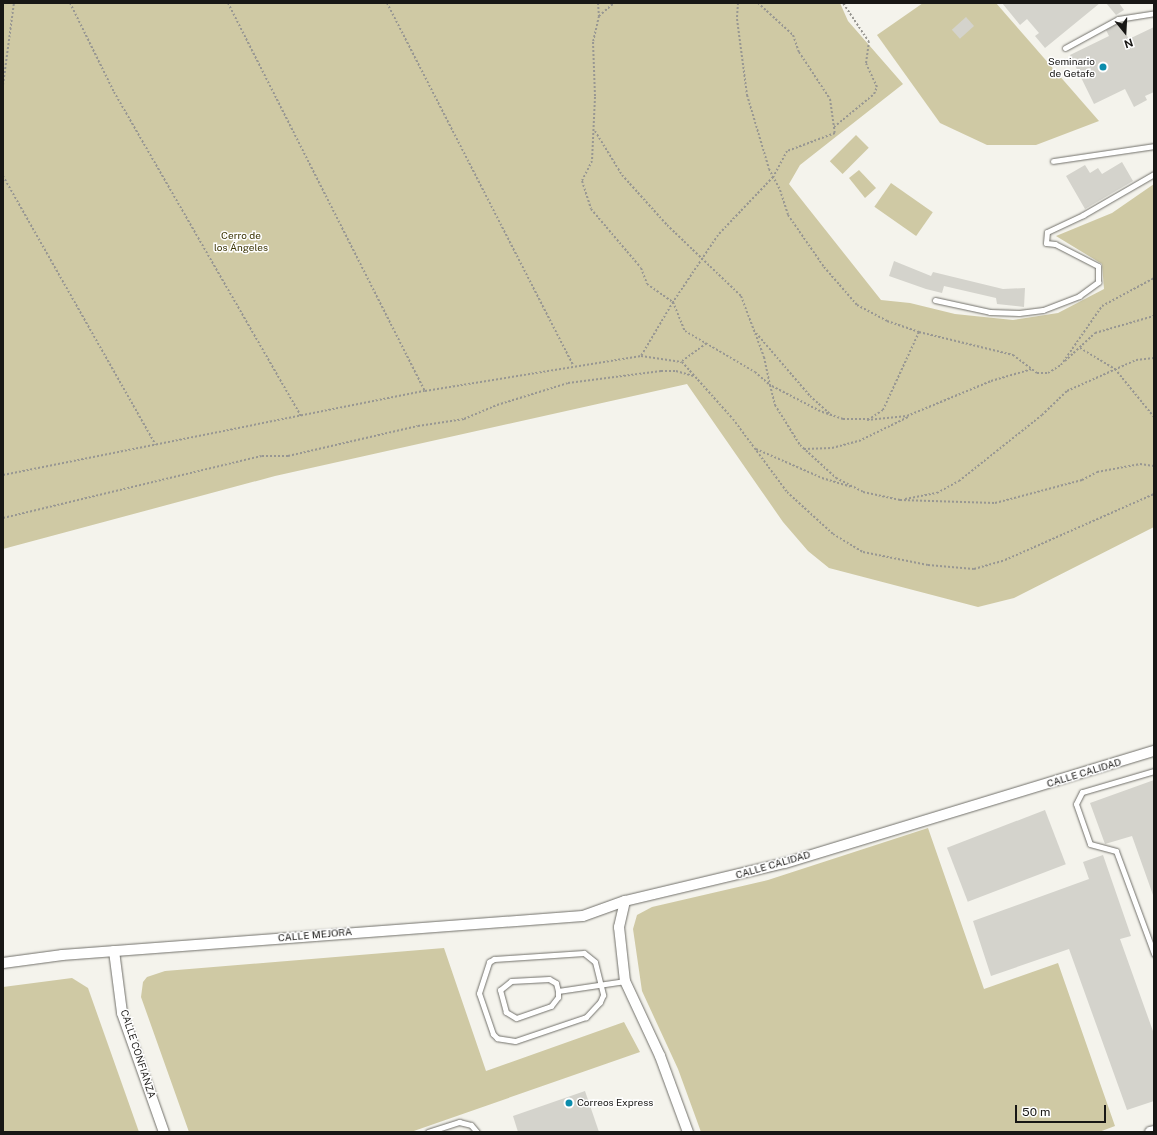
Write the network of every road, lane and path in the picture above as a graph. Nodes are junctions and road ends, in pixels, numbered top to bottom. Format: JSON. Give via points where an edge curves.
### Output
{"nodes":[{"id":1,"x":14,"y":3,"type":"edge"},
{"id":2,"x":70,"y":3,"type":"edge"},
{"id":3,"x":228,"y":3,"type":"edge"},
{"id":4,"x":387,"y":3,"type":"edge"},
{"id":5,"x":598,"y":3,"type":"edge"},
{"id":6,"x":614,"y":3,"type":"edge"},
{"id":7,"x":738,"y":3,"type":"edge"},
{"id":8,"x":758,"y":3,"type":"edge"},
{"id":9,"x":843,"y":3,"type":"edge"},
{"id":10,"x":1154,"y":13,"type":"edge"},
{"id":11,"x":599,"y":16,"type":"junction"},
{"id":12,"x":1065,"y":48,"type":"dead end"},
{"id":13,"x":3,"y":85,"type":"edge"},
{"id":14,"x":834,"y":127,"type":"junction"},
{"id":15,"x":594,"y":130,"type":"junction"},
{"id":16,"x":1154,"y":146,"type":"edge"},
{"id":17,"x":1053,"y":161,"type":"dead end"},
{"id":18,"x":1154,"y":174,"type":"edge"},
{"id":19,"x":3,"y":176,"type":"edge"},
{"id":20,"x":773,"y":177,"type":"junction"},
{"id":21,"x":703,"y":258,"type":"junction"},
{"id":22,"x":1154,"y":278,"type":"edge"},
{"id":23,"x":935,"y":300,"type":"dead end"},
{"id":24,"x":672,"y":302,"type":"junction"},
{"id":25,"x":1154,"y":316,"type":"edge"},
{"id":26,"x":756,"y":332,"type":"junction"},
{"id":27,"x":919,"y":332,"type":"junction"},
{"id":28,"x":707,"y":343,"type":"junction"},
{"id":29,"x":1080,"y":348,"type":"junction"},
{"id":30,"x":641,"y":356,"type":"junction"},
{"id":31,"x":1154,"y":358,"type":"edge"},
{"id":32,"x":682,"y":362,"type":"junction"},
{"id":33,"x":573,"y":365,"type":"junction"},
{"id":34,"x":1061,"y":365,"type":"junction"},
{"id":35,"x":1032,"y":369,"type":"junction"},
{"id":36,"x":1115,"y":369,"type":"junction"},
{"id":37,"x":695,"y":376,"type":"junction"},
{"id":38,"x":770,"y":385,"type":"junction"},
{"id":39,"x":426,"y":391,"type":"junction"},
{"id":40,"x":916,"y":413,"type":"junction"},
{"id":41,"x":831,"y":415,"type":"junction"},
{"id":42,"x":300,"y":416,"type":"junction"},
{"id":43,"x":1154,"y":417,"type":"edge"},
{"id":44,"x":860,"y":420,"type":"junction"},
{"id":45,"x":156,"y":445,"type":"junction"},
{"id":46,"x":755,"y":448,"type":"junction"},
{"id":47,"x":804,"y":449,"type":"junction"},
{"id":48,"x":1154,"y":466,"type":"edge"},
{"id":49,"x":3,"y":475,"type":"edge"},
{"id":50,"x":859,"y":490,"type":"junction"},
{"id":51,"x":1154,"y":494,"type":"edge"},
{"id":52,"x":900,"y":500,"type":"junction"},
{"id":53,"x":3,"y":518,"type":"edge"},
{"id":54,"x":1154,"y":751,"type":"edge"},
{"id":55,"x":1154,"y":771,"type":"edge"},
{"id":56,"x":625,"y":901,"type":"junction"},
{"id":57,"x":114,"y":951,"type":"junction"},
{"id":58,"x":1154,"y":954,"type":"edge"},
{"id":59,"x":3,"y":963,"type":"edge"},
{"id":60,"x":625,"y":981,"type":"junction"},
{"id":61,"x":601,"y":985,"type":"junction"},
{"id":62,"x":558,"y":991,"type":"junction"},
{"id":63,"x":1154,"y":1131,"type":"edge"},
{"id":64,"x":164,"y":1132,"type":"edge"},
{"id":65,"x":428,"y":1132,"type":"edge"},
{"id":66,"x":478,"y":1132,"type":"edge"},
{"id":67,"x":688,"y":1132,"type":"edge"},
{"id":68,"x":1150,"y":1132,"type":"edge"}],
"edges":[{"from":1,"to":13,"type":"path"},
{"from":2,"to":42,"type":"path","via":[[114,92]]},
{"from":3,"to":39,"type":"path"},
{"from":4,"to":33,"type":"path"},
{"from":5,"to":11,"type":"path"},
{"from":6,"to":11,"type":"path"},
{"from":7,"to":20,"type":"path","via":[[737,19],[748,95]]},
{"from":8,"to":14,"type":"path","via":[[793,35],[799,52],[830,99]]},
{"from":9,"to":14,"type":"path","via":[[869,42],[866,64],[877,87],[874,94]]},
{"from":10,"to":12,"type":"lane","via":[[1118,19]]},
{"from":11,"to":15,"type":"path","via":[[593,42]]},
{"from":14,"to":20,"type":"path","via":[[835,133],[787,151]]},
{"from":15,"to":21,"type":"path","via":[[622,175],[667,225]]},
{"from":15,"to":24,"type":"path","via":[[592,161],[582,181],[591,209],[641,268],[647,284]]},
{"from":16,"to":17,"type":"lane"},
{"from":18,"to":23,"type":"lane","via":[[1083,215],[1046,232],[1046,243],[1056,244],[1098,266],[1098,282],[1079,296],[1043,310],[1019,313],[990,312]]},
{"from":19,"to":45,"type":"path"},
{"from":20,"to":21,"type":"path","via":[[718,235]]},
{"from":20,"to":27,"type":"path","via":[[788,215],[824,267],[857,305],[887,321]]},
{"from":21,"to":24,"type":"path"},
{"from":21,"to":26,"type":"path","via":[[741,296]]},
{"from":22,"to":34,"type":"path","via":[[1102,306]]},
{"from":24,"to":28,"type":"path","via":[[684,331]]},
{"from":24,"to":30,"type":"path"},
{"from":25,"to":29,"type":"path","via":[[1095,333]]},
{"from":26,"to":38,"type":"path"},
{"from":26,"to":41,"type":"path","via":[[810,396]]},
{"from":27,"to":35,"type":"path","via":[[1013,355]]},
{"from":27,"to":44,"type":"path","via":[[883,410],[869,419]]},
{"from":28,"to":32,"type":"path"},
{"from":28,"to":38,"type":"path","via":[[755,372]]},
{"from":29,"to":34,"type":"path"},
{"from":29,"to":36,"type":"path"},
{"from":30,"to":32,"type":"path"},
{"from":30,"to":33,"type":"path"},
{"from":31,"to":36,"type":"path","via":[[1136,360]]},
{"from":32,"to":37,"type":"path"},
{"from":33,"to":39,"type":"path"},
{"from":34,"to":35,"type":"path","via":[[1048,373],[1037,373]]},
{"from":35,"to":40,"type":"path","via":[[991,381]]},
{"from":36,"to":43,"type":"path"},
{"from":36,"to":52,"type":"path","via":[[1067,391],[1042,415],[959,481],[937,493]]},
{"from":37,"to":46,"type":"path"},
{"from":37,"to":53,"type":"path","via":[[676,371],[661,371],[568,382],[497,405],[464,419],[418,426],[296,455],[262,456]]},
{"from":38,"to":41,"type":"path"},
{"from":38,"to":47,"type":"path","via":[[775,405]]},
{"from":39,"to":42,"type":"path"},
{"from":40,"to":44,"type":"path","via":[[880,421]]},
{"from":40,"to":47,"type":"path","via":[[859,442],[832,448]]},
{"from":41,"to":44,"type":"path"},
{"from":42,"to":45,"type":"path"},
{"from":45,"to":49,"type":"path"},
{"from":46,"to":50,"type":"path","via":[[822,478]]},
{"from":46,"to":51,"type":"path","via":[[787,492],[833,534],[864,552],[928,565],[974,569],[1005,560]]},
{"from":47,"to":50,"type":"path","via":[[836,478]]},
{"from":48,"to":52,"type":"path","via":[[1140,464],[1097,472],[1082,480],[995,503]]},
{"from":50,"to":52,"type":"path"},
{"from":54,"to":56,"type":"street","name":"CALLE CALIDAD","via":[[784,863]]},
{"from":55,"to":58,"type":"lane","via":[[1082,792],[1076,804],[1090,844],[1116,851]]},
{"from":56,"to":57,"type":"street","name":"CALLE MEJORA","via":[[583,916]]},
{"from":56,"to":60,"type":"street","via":[[619,927]]},
{"from":57,"to":59,"type":"street","name":"CALLE MEJORA"},
{"from":57,"to":64,"type":"street","name":"CALLE CONFIANZA","via":[[122,1013]]},
{"from":60,"to":61,"type":"lane"},
{"from":60,"to":67,"type":"street","via":[[660,1056]]},
{"from":61,"to":61,"type":"lane","via":[[595,962],[584,954],[494,959],[489,962],[479,993],[493,1034],[497,1038],[516,1041],[586,1017],[600,1002]]},
{"from":61,"to":62,"type":"lane"},
{"from":62,"to":62,"type":"lane","via":[[556,983],[550,979],[511,981],[504,984],[500,990],[506,1012],[516,1018],[551,1006],[558,997]]},
{"from":63,"to":68,"type":"street"},
{"from":65,"to":66,"type":"lane","via":[[459,1122],[471,1125]]}]}
